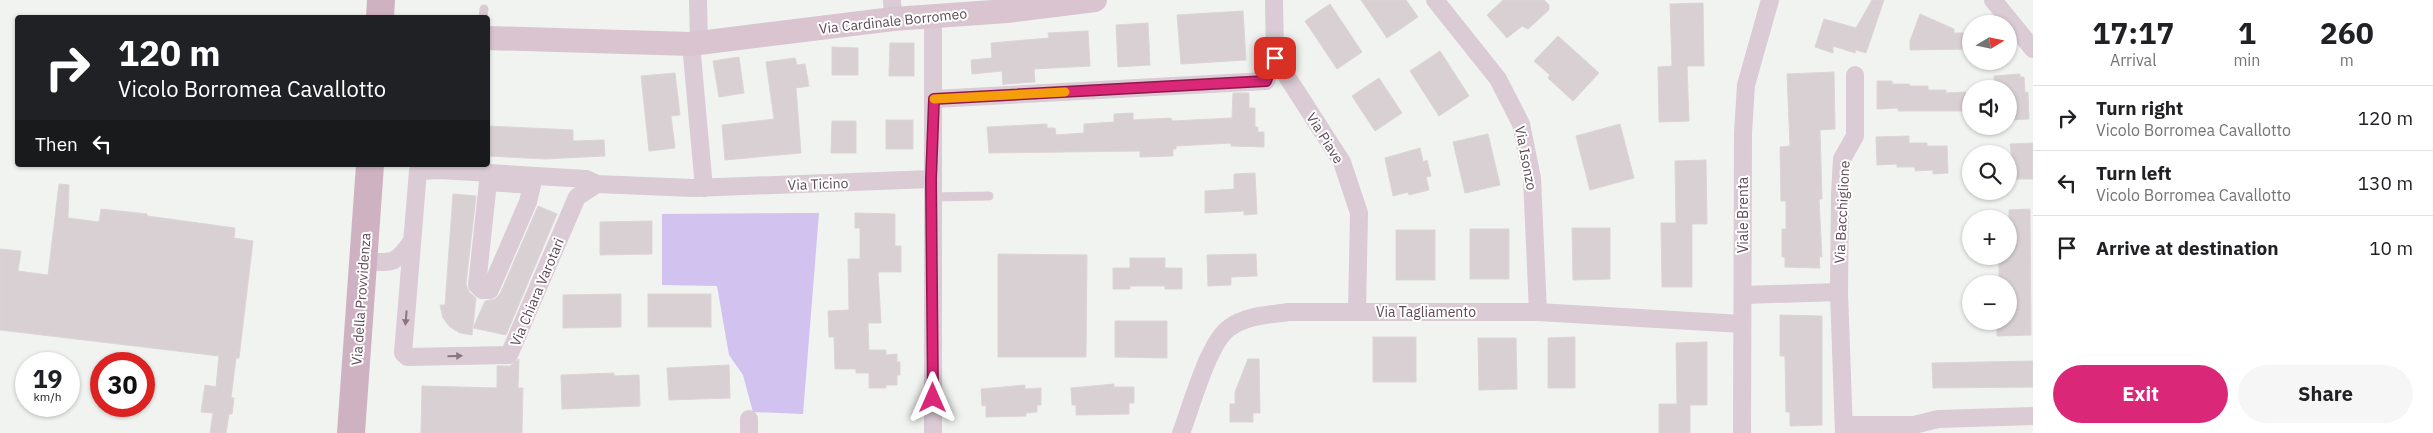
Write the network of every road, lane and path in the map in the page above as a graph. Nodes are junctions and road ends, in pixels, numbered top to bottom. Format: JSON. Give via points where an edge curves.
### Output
{"nodes":[{"id":1,"x":382,"y":0,"type":"edge"},
{"id":2,"x":698,"y":0,"type":"edge"},
{"id":3,"x":1095,"y":0,"type":"edge"},
{"id":4,"x":1274,"y":0,"type":"edge"},
{"id":5,"x":1436,"y":0,"type":"edge"},
{"id":6,"x":1770,"y":0,"type":"edge"},
{"id":7,"x":1993,"y":0,"type":"edge"},
{"id":8,"x":1006,"y":5,"type":"edge"},
{"id":9,"x":892,"y":9,"type":"edge"},
{"id":10,"x":380,"y":15,"type":"edge"},
{"id":11,"x":933,"y":15,"type":"junction"},
{"id":12,"x":490,"y":38,"type":"edge"},
{"id":13,"x":695,"y":43,"type":"junction"},
{"id":14,"x":2033,"y":49,"type":"edge"},
{"id":15,"x":1275,"y":58,"type":"junction"},
{"id":16,"x":1855,"y":75,"type":"dead end"},
{"id":17,"x":934,"y":99,"type":"junction"},
{"id":18,"x":370,"y":167,"type":"edge"},
{"id":19,"x":563,"y":178,"type":"junction"},
{"id":20,"x":931,"y":179,"type":"junction"},
{"id":21,"x":488,"y":182,"type":"joint"},
{"id":22,"x":597,"y":184,"type":"junction"},
{"id":23,"x":704,"y":188,"type":"junction"},
{"id":24,"x":989,"y":196,"type":"dead end"},
{"id":25,"x":577,"y":197,"type":"junction"},
{"id":26,"x":932,"y":197,"type":"junction"},
{"id":27,"x":412,"y":241,"type":"junction"},
{"id":28,"x":364,"y":260,"type":"junction"},
{"id":29,"x":392,"y":262,"type":"junction"},
{"id":30,"x":410,"y":278,"type":"junction"},
{"id":31,"x":1839,"y":292,"type":"junction"},
{"id":32,"x":1743,"y":295,"type":"junction"},
{"id":33,"x":1358,"y":312,"type":"junction"},
{"id":34,"x":1538,"y":312,"type":"junction"},
{"id":35,"x":1742,"y":324,"type":"junction"},
{"id":36,"x":2033,"y":416,"type":"edge"},
{"id":37,"x":1914,"y":425,"type":"junction"},
{"id":38,"x":1844,"y":429,"type":"edge"},
{"id":39,"x":351,"y":433,"type":"edge"},
{"id":40,"x":933,"y":433,"type":"edge"},
{"id":41,"x":1182,"y":433,"type":"edge"},
{"id":42,"x":1742,"y":433,"type":"edge"},
{"id":43,"x":1930,"y":433,"type":"edge"}],
"edges":[{"from":1,"to":10,"type":"main road"},
{"from":2,"to":13,"type":"street"},
{"from":3,"to":8,"type":"street","name":"Via Cardinale Borromeo"},
{"from":4,"to":15,"type":"street"},
{"from":5,"to":34,"type":"street","name":"Via Isonzo","via":[[1498,79],[1521,124],[1532,178]]},
{"from":6,"to":32,"type":"street","name":"Viale Brenta","via":[[1746,86]]},
{"from":7,"to":14,"type":"street"},
{"from":8,"to":11,"type":"street","name":"Via Cardinale Borromeo"},
{"from":9,"to":11,"type":"street","name":"Via Cardinale Borromeo"},
{"from":9,"to":13,"type":"street","name":"Via Cardinale Borromeo"},
{"from":11,"to":17,"type":"street"},
{"from":12,"to":13,"type":"street","name":"Via Cardinale Borromeo"},
{"from":13,"to":23,"type":"street"},
{"from":15,"to":17,"type":"street","via":[[1266,81]]},
{"from":15,"to":33,"type":"street","name":"Via Piave","via":[[1342,162],[1359,213]]},
{"from":16,"to":31,"type":"street","name":"Via Bacchiglione","via":[[1855,136],[1842,159]]},
{"from":17,"to":20,"type":"street"},
{"from":18,"to":28,"type":"main road","name":"Via della Provvidenza"},
{"from":19,"to":22,"type":"street","name":"Via Chiara Varotari","via":[[586,179]]},
{"from":19,"to":25,"type":"street"},
{"from":19,"to":27,"type":"street","name":"Via Chiara Varotari","via":[[418,171]]},
{"from":20,"to":23,"type":"street","name":"Via Ticino"},
{"from":20,"to":26,"type":"street"},
{"from":21,"to":21,"type":"street","via":[[532,185],[528,202],[490,290],[482,290],[477,286]]},
{"from":22,"to":23,"type":"street","name":"Via Chiara Varotari"},
{"from":22,"to":25,"type":"street"},
{"from":24,"to":26,"type":"lane"},
{"from":30,"to":25,"type":"street","name":"Via Chiara Varotari","one_way":true,"via":[[403,353],[406,357],[510,355]]},
{"from":26,"to":40,"type":"street"},
{"from":27,"to":29,"type":"street","via":[[402,256]]},
{"from":27,"to":30,"type":"street","name":"Via Chiara Varotari"},
{"from":28,"to":29,"type":"street"},
{"from":28,"to":39,"type":"main road","name":"Via della Provvidenza"},
{"from":29,"to":30,"type":"street"},
{"from":31,"to":32,"type":"street"},
{"from":31,"to":38,"type":"street","name":"Via Bacchiglione"},
{"from":32,"to":35,"type":"street","name":"Viale Brenta"},
{"from":33,"to":34,"type":"street","name":"Via Tagliamento"},
{"from":33,"to":41,"type":"street","name":"Via Tagliamento","via":[[1289,312],[1256,316],[1229,328],[1213,349]]},
{"from":34,"to":35,"type":"street","name":"Via Tagliamento"},
{"from":35,"to":42,"type":"street","name":"Viale Brenta"},
{"from":36,"to":37,"type":"street","name":"Via Bacchiglione","via":[[1938,419]]},
{"from":37,"to":38,"type":"street","name":"Via Bacchiglione"},
{"from":37,"to":43,"type":"street","name":"Via Bacchiglione"}]}
